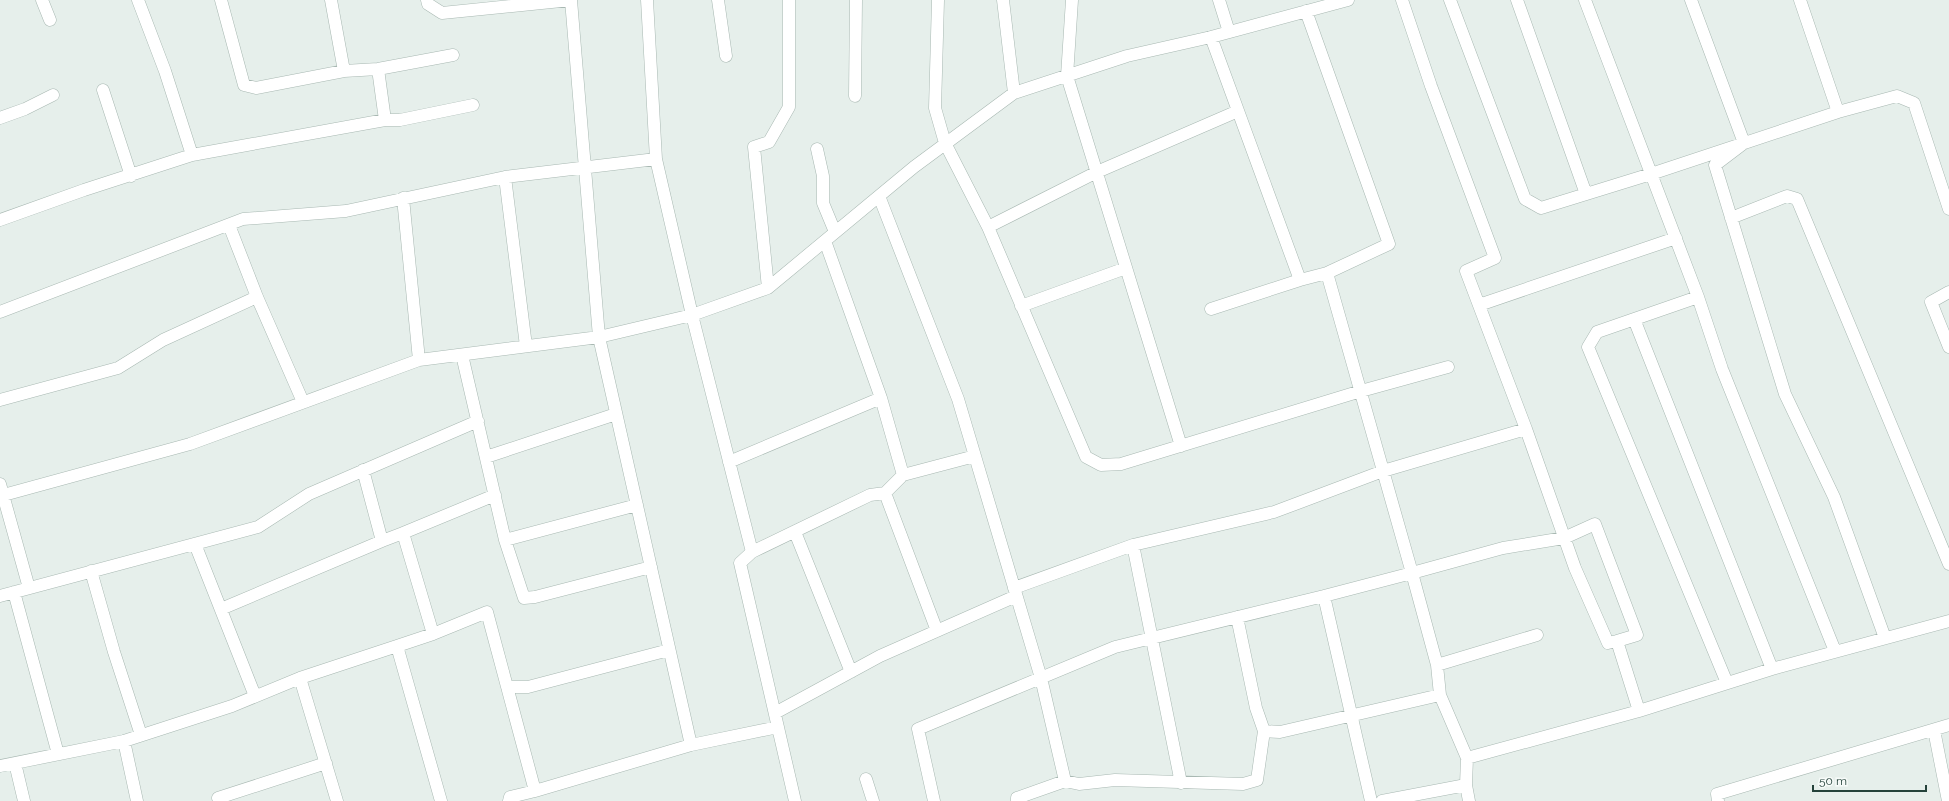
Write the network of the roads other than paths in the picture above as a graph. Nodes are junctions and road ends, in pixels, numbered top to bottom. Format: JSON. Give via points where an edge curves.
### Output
{"nodes":[{"id":1,"x":42,"y":0,"type":"edge"},
{"id":2,"x":138,"y":0,"type":"edge"},
{"id":3,"x":221,"y":0,"type":"edge"},
{"id":4,"x":331,"y":0,"type":"edge"},
{"id":5,"x":427,"y":0,"type":"edge"},
{"id":6,"x":571,"y":0,"type":"edge"},
{"id":7,"x":647,"y":0,"type":"edge"},
{"id":8,"x":718,"y":0,"type":"edge"},
{"id":9,"x":790,"y":0,"type":"edge"},
{"id":10,"x":856,"y":0,"type":"edge"},
{"id":11,"x":938,"y":0,"type":"edge"},
{"id":12,"x":1003,"y":0,"type":"edge"},
{"id":13,"x":1072,"y":0,"type":"edge"},
{"id":14,"x":1219,"y":0,"type":"edge"},
{"id":15,"x":1348,"y":0,"type":"edge"},
{"id":16,"x":1402,"y":0,"type":"edge"},
{"id":17,"x":1450,"y":0,"type":"edge"},
{"id":18,"x":1517,"y":0,"type":"edge"},
{"id":19,"x":1585,"y":0,"type":"edge"},
{"id":20,"x":1691,"y":0,"type":"edge"},
{"id":21,"x":1800,"y":0,"type":"edge"},
{"id":22,"x":1306,"y":11,"type":"junction"},
{"id":23,"x":50,"y":20,"type":"dead end"},
{"id":24,"x":1229,"y":32,"type":"junction"},
{"id":25,"x":1211,"y":36,"type":"junction"},
{"id":26,"x":453,"y":55,"type":"dead end"},
{"id":27,"x":726,"y":56,"type":"dead end"},
{"id":28,"x":378,"y":69,"type":"junction"},
{"id":29,"x":344,"y":71,"type":"junction"},
{"id":30,"x":1067,"y":76,"type":"junction"},
{"id":31,"x":103,"y":90,"type":"dead end"},
{"id":32,"x":1014,"y":93,"type":"junction"},
{"id":33,"x":53,"y":95,"type":"dead end"},
{"id":34,"x":855,"y":96,"type":"dead end"},
{"id":35,"x":473,"y":105,"type":"dead end"},
{"id":36,"x":1238,"y":111,"type":"junction"},
{"id":37,"x":1838,"y":112,"type":"junction"},
{"id":38,"x":0,"y":118,"type":"edge"},
{"id":39,"x":384,"y":120,"type":"junction"},
{"id":40,"x":945,"y":143,"type":"junction"},
{"id":41,"x":1744,"y":143,"type":"junction"},
{"id":42,"x":817,"y":149,"type":"dead end"},
{"id":43,"x":192,"y":155,"type":"junction"},
{"id":44,"x":656,"y":159,"type":"junction"},
{"id":45,"x":586,"y":167,"type":"junction"},
{"id":46,"x":1097,"y":172,"type":"junction"},
{"id":47,"x":1651,"y":174,"type":"junction"},
{"id":48,"x":131,"y":176,"type":"junction"},
{"id":49,"x":505,"y":176,"type":"junction"},
{"id":50,"x":1586,"y":194,"type":"junction"},
{"id":51,"x":879,"y":196,"type":"junction"},
{"id":52,"x":403,"y":198,"type":"junction"},
{"id":53,"x":1949,"y":209,"type":"edge"},
{"id":54,"x":1731,"y":218,"type":"junction"},
{"id":55,"x":0,"y":220,"type":"edge"},
{"id":56,"x":229,"y":224,"type":"junction"},
{"id":57,"x":988,"y":227,"type":"junction"},
{"id":58,"x":835,"y":232,"type":"junction"},
{"id":59,"x":1676,"y":238,"type":"junction"},
{"id":60,"x":825,"y":240,"type":"junction"},
{"id":61,"x":1126,"y":268,"type":"junction"},
{"id":62,"x":1327,"y":273,"type":"junction"},
{"id":63,"x":1300,"y":280,"type":"junction"},
{"id":64,"x":768,"y":288,"type":"junction"},
{"id":65,"x":1949,"y":292,"type":"edge"},
{"id":66,"x":257,"y":297,"type":"junction"},
{"id":67,"x":1698,"y":297,"type":"junction"},
{"id":68,"x":1479,"y":305,"type":"junction"},
{"id":69,"x":1020,"y":306,"type":"junction"},
{"id":70,"x":1211,"y":309,"type":"dead end"},
{"id":71,"x":0,"y":312,"type":"edge"},
{"id":72,"x":692,"y":316,"type":"junction"},
{"id":73,"x":1634,"y":319,"type":"junction"},
{"id":74,"x":599,"y":337,"type":"junction"},
{"id":75,"x":526,"y":346,"type":"junction"},
{"id":76,"x":1949,"y":348,"type":"edge"},
{"id":77,"x":462,"y":354,"type":"junction"},
{"id":78,"x":418,"y":360,"type":"junction"},
{"id":79,"x":1448,"y":367,"type":"dead end"},
{"id":80,"x":1360,"y":391,"type":"junction"},
{"id":81,"x":881,"y":398,"type":"junction"},
{"id":82,"x":0,"y":400,"type":"edge"},
{"id":83,"x":303,"y":402,"type":"junction"},
{"id":84,"x":616,"y":414,"type":"junction"},
{"id":85,"x":478,"y":421,"type":"junction"},
{"id":86,"x":1526,"y":429,"type":"junction"},
{"id":87,"x":1181,"y":446,"type":"junction"},
{"id":88,"x":975,"y":456,"type":"junction"},
{"id":89,"x":486,"y":457,"type":"junction"},
{"id":90,"x":729,"y":462,"type":"junction"},
{"id":91,"x":364,"y":470,"type":"junction"},
{"id":92,"x":1383,"y":471,"type":"junction"},
{"id":93,"x":903,"y":475,"type":"junction"},
{"id":94,"x":1,"y":492,"type":"edge"},
{"id":95,"x":885,"y":493,"type":"junction"},
{"id":96,"x":495,"y":495,"type":"junction"},
{"id":97,"x":637,"y":505,"type":"junction"},
{"id":98,"x":795,"y":532,"type":"junction"},
{"id":99,"x":403,"y":533,"type":"junction"},
{"id":100,"x":1564,"y":538,"type":"junction"},
{"id":101,"x":505,"y":540,"type":"junction"},
{"id":102,"x":382,"y":541,"type":"junction"},
{"id":103,"x":195,"y":544,"type":"junction"},
{"id":104,"x":1133,"y":545,"type":"junction"},
{"id":105,"x":752,"y":552,"type":"junction"},
{"id":106,"x":1949,"y":564,"type":"edge"},
{"id":107,"x":651,"y":567,"type":"junction"},
{"id":108,"x":91,"y":571,"type":"junction"},
{"id":109,"x":1412,"y":574,"type":"junction"},
{"id":110,"x":29,"y":588,"type":"junction"},
{"id":111,"x":14,"y":592,"type":"junction"},
{"id":112,"x":1015,"y":592,"type":"junction"},
{"id":113,"x":0,"y":596,"type":"edge"},
{"id":114,"x":1324,"y":596,"type":"junction"},
{"id":115,"x":221,"y":610,"type":"junction"},
{"id":116,"x":1237,"y":617,"type":"junction"},
{"id":117,"x":1949,"y":620,"type":"edge"},
{"id":118,"x":937,"y":631,"type":"junction"},
{"id":119,"x":434,"y":634,"type":"junction"},
{"id":120,"x":1537,"y":635,"type":"dead end"},
{"id":121,"x":1152,"y":638,"type":"junction"},
{"id":122,"x":1885,"y":638,"type":"junction"},
{"id":123,"x":1617,"y":641,"type":"junction"},
{"id":124,"x":397,"y":646,"type":"junction"},
{"id":125,"x":669,"y":650,"type":"junction"},
{"id":126,"x":1835,"y":651,"type":"junction"},
{"id":127,"x":1438,"y":665,"type":"junction"},
{"id":128,"x":1772,"y":669,"type":"junction"},
{"id":129,"x":851,"y":672,"type":"junction"},
{"id":130,"x":300,"y":678,"type":"junction"},
{"id":131,"x":1041,"y":678,"type":"junction"},
{"id":132,"x":1727,"y":683,"type":"junction"},
{"id":133,"x":507,"y":687,"type":"junction"},
{"id":134,"x":1440,"y":695,"type":"junction"},
{"id":135,"x":255,"y":696,"type":"junction"},
{"id":136,"x":1639,"y":711,"type":"junction"},
{"id":137,"x":775,"y":713,"type":"junction"},
{"id":138,"x":1351,"y":716,"type":"junction"},
{"id":139,"x":1949,"y":725,"type":"edge"},
{"id":140,"x":778,"y":727,"type":"junction"},
{"id":141,"x":1934,"y":730,"type":"junction"},
{"id":142,"x":1264,"y":731,"type":"junction"},
{"id":143,"x":141,"y":735,"type":"junction"},
{"id":144,"x":124,"y":741,"type":"junction"},
{"id":145,"x":691,"y":745,"type":"junction"},
{"id":146,"x":58,"y":754,"type":"junction"},
{"id":147,"x":1467,"y":758,"type":"junction"},
{"id":148,"x":15,"y":763,"type":"junction"},
{"id":149,"x":326,"y":763,"type":"junction"},
{"id":150,"x":0,"y":766,"type":"edge"},
{"id":151,"x":866,"y":779,"type":"dead end"},
{"id":152,"x":1065,"y":781,"type":"junction"},
{"id":153,"x":1181,"y":783,"type":"junction"},
{"id":154,"x":1466,"y":785,"type":"junction"},
{"id":155,"x":535,"y":791,"type":"junction"},
{"id":156,"x":215,"y":800,"type":"edge"},
{"id":157,"x":24,"y":801,"type":"edge"},
{"id":158,"x":137,"y":801,"type":"edge"},
{"id":159,"x":337,"y":801,"type":"edge"},
{"id":160,"x":441,"y":801,"type":"edge"},
{"id":161,"x":509,"y":801,"type":"edge"},
{"id":162,"x":795,"y":801,"type":"edge"},
{"id":163,"x":873,"y":801,"type":"edge"},
{"id":164,"x":934,"y":801,"type":"edge"},
{"id":165,"x":1017,"y":801,"type":"edge"},
{"id":166,"x":1371,"y":801,"type":"edge"},
{"id":167,"x":1382,"y":801,"type":"edge"},
{"id":168,"x":1470,"y":801,"type":"edge"},
{"id":169,"x":1718,"y":801,"type":"edge"},
{"id":170,"x":1948,"y":801,"type":"edge"}],
"edges":[{"from":1,"to":23,"type":"street"},
{"from":2,"to":43,"type":"street","via":[[165,71]]},
{"from":3,"to":29,"type":"street","via":[[244,85],[256,88]]},
{"from":4,"to":29,"type":"street"},
{"from":5,"to":6,"type":"street","via":[[428,4],[442,13]]},
{"from":6,"to":45,"type":"street"},
{"from":7,"to":44,"type":"street"},
{"from":8,"to":27,"type":"street"},
{"from":9,"to":64,"type":"street","via":[[789,107],[770,142],[754,147]]},
{"from":10,"to":34,"type":"street"},
{"from":11,"to":40,"type":"street","via":[[935,108]]},
{"from":12,"to":32,"type":"street"},
{"from":13,"to":30,"type":"street"},
{"from":14,"to":24,"type":"street"},
{"from":15,"to":22,"type":"street"},
{"from":16,"to":68,"type":"street","via":[[1495,258],[1466,271]]},
{"from":17,"to":50,"type":"street","via":[[1525,199],[1541,208]]},
{"from":18,"to":50,"type":"street"},
{"from":19,"to":47,"type":"street"},
{"from":20,"to":41,"type":"street"},
{"from":21,"to":37,"type":"street"},
{"from":22,"to":24,"type":"street"},
{"from":22,"to":62,"type":"street","via":[[1389,244]]},
{"from":24,"to":25,"type":"street"},
{"from":25,"to":30,"type":"street","via":[[1126,56]]},
{"from":25,"to":36,"type":"street"},
{"from":26,"to":28,"type":"street"},
{"from":28,"to":29,"type":"street"},
{"from":28,"to":39,"type":"street"},
{"from":30,"to":32,"type":"street"},
{"from":30,"to":46,"type":"street"},
{"from":31,"to":48,"type":"street"},
{"from":32,"to":40,"type":"street"},
{"from":33,"to":38,"type":"street"},
{"from":35,"to":39,"type":"street","via":[[400,120]]},
{"from":36,"to":46,"type":"street"},
{"from":36,"to":63,"type":"street"},
{"from":37,"to":41,"type":"street"},
{"from":37,"to":53,"type":"street","via":[[1896,96],[1914,103]]},
{"from":39,"to":43,"type":"street"},
{"from":40,"to":51,"type":"street"},
{"from":40,"to":57,"type":"street"},
{"from":41,"to":47,"type":"street"},
{"from":41,"to":54,"type":"street","via":[[1715,165]]},
{"from":42,"to":58,"type":"street","via":[[823,176],[823,202]]},
{"from":43,"to":48,"type":"street"},
{"from":44,"to":45,"type":"street"},
{"from":44,"to":72,"type":"street"},
{"from":45,"to":49,"type":"street"},
{"from":45,"to":74,"type":"street"},
{"from":46,"to":57,"type":"street"},
{"from":46,"to":61,"type":"street"},
{"from":47,"to":50,"type":"street"},
{"from":47,"to":59,"type":"street"},
{"from":48,"to":55,"type":"street"},
{"from":49,"to":52,"type":"street"},
{"from":49,"to":75,"type":"street"},
{"from":51,"to":58,"type":"street"},
{"from":51,"to":88,"type":"street","via":[[958,399]]},
{"from":52,"to":56,"type":"street","via":[[346,211],[243,219]]},
{"from":52,"to":78,"type":"street"},
{"from":54,"to":106,"type":"street","via":[[1787,196],[1797,199]]},
{"from":54,"to":122,"type":"street","via":[[1785,394],[1834,497]]},
{"from":56,"to":66,"type":"street"},
{"from":56,"to":71,"type":"street"},
{"from":57,"to":69,"type":"street"},
{"from":58,"to":60,"type":"street"},
{"from":59,"to":67,"type":"street"},
{"from":59,"to":68,"type":"street"},
{"from":60,"to":64,"type":"street"},
{"from":60,"to":81,"type":"street"},
{"from":61,"to":69,"type":"street"},
{"from":61,"to":87,"type":"street"},
{"from":62,"to":63,"type":"street"},
{"from":62,"to":80,"type":"street"},
{"from":63,"to":70,"type":"street"},
{"from":64,"to":72,"type":"street"},
{"from":65,"to":76,"type":"street","via":[[1930,302]]},
{"from":66,"to":82,"type":"street","via":[[163,340],[118,368]]},
{"from":66,"to":83,"type":"street"},
{"from":67,"to":73,"type":"street"},
{"from":67,"to":126,"type":"street","via":[[1722,369]]},
{"from":68,"to":86,"type":"street"},
{"from":69,"to":87,"type":"street","via":[[1086,457],[1100,465],[1121,464]]},
{"from":72,"to":74,"type":"street"},
{"from":72,"to":90,"type":"street"},
{"from":73,"to":128,"type":"street"},
{"from":73,"to":132,"type":"street","via":[[1597,332],[1588,347]]},
{"from":74,"to":75,"type":"street"},
{"from":74,"to":84,"type":"street"},
{"from":75,"to":77,"type":"street"},
{"from":77,"to":78,"type":"street"},
{"from":77,"to":85,"type":"street"},
{"from":78,"to":83,"type":"street"},
{"from":79,"to":80,"type":"street"},
{"from":80,"to":87,"type":"street"},
{"from":80,"to":92,"type":"street"},
{"from":81,"to":90,"type":"street"},
{"from":81,"to":93,"type":"street"},
{"from":83,"to":94,"type":"street","via":[[190,444]]},
{"from":84,"to":89,"type":"street"},
{"from":84,"to":97,"type":"street"},
{"from":85,"to":89,"type":"street"},
{"from":85,"to":91,"type":"street"},
{"from":86,"to":92,"type":"street"},
{"from":86,"to":100,"type":"street"},
{"from":88,"to":93,"type":"street"},
{"from":88,"to":112,"type":"street"},
{"from":89,"to":96,"type":"street"},
{"from":90,"to":105,"type":"street"},
{"from":91,"to":102,"type":"street"},
{"from":91,"to":103,"type":"street","via":[[309,494],[258,527]]},
{"from":92,"to":104,"type":"street","via":[[1274,512]]},
{"from":92,"to":109,"type":"street"},
{"from":93,"to":95,"type":"street"},
{"from":94,"to":110,"type":"street"},
{"from":95,"to":98,"type":"street","via":[[870,495]]},
{"from":95,"to":118,"type":"street"},
{"from":96,"to":99,"type":"street"},
{"from":96,"to":101,"type":"street"},
{"from":97,"to":101,"type":"street"},
{"from":97,"to":107,"type":"street"},
{"from":98,"to":105,"type":"street"},
{"from":98,"to":129,"type":"street"},
{"from":99,"to":102,"type":"street"},
{"from":99,"to":119,"type":"street"},
{"from":100,"to":109,"type":"street","via":[[1503,548]]},
{"from":100,"to":123,"type":"street","via":[[1608,643]]},
{"from":100,"to":123,"type":"street","via":[[1595,524],[1637,635]]},
{"from":101,"to":107,"type":"street","via":[[524,598]]},
{"from":102,"to":115,"type":"street"},
{"from":103,"to":108,"type":"street"},
{"from":103,"to":115,"type":"street"},
{"from":104,"to":112,"type":"street"},
{"from":104,"to":121,"type":"street"},
{"from":105,"to":137,"type":"street","via":[[740,563]]},
{"from":107,"to":125,"type":"street"},
{"from":108,"to":110,"type":"street"},
{"from":108,"to":143,"type":"street"},
{"from":109,"to":114,"type":"street"},
{"from":109,"to":127,"type":"street"},
{"from":110,"to":111,"type":"street"},
{"from":111,"to":113,"type":"street"},
{"from":111,"to":146,"type":"street"},
{"from":112,"to":118,"type":"street"},
{"from":112,"to":131,"type":"street"},
{"from":114,"to":116,"type":"street"},
{"from":114,"to":138,"type":"street"},
{"from":115,"to":135,"type":"street"},
{"from":116,"to":121,"type":"street"},
{"from":116,"to":142,"type":"street","via":[[1256,708]]},
{"from":117,"to":122,"type":"street"},
{"from":118,"to":129,"type":"street"},
{"from":119,"to":124,"type":"street"},
{"from":119,"to":133,"type":"street","via":[[487,612]]},
{"from":120,"to":127,"type":"street"},
{"from":121,"to":131,"type":"street","via":[[1115,647]]},
{"from":121,"to":153,"type":"street"},
{"from":122,"to":126,"type":"street"},
{"from":123,"to":136,"type":"street"},
{"from":124,"to":130,"type":"street"},
{"from":124,"to":160,"type":"street"},
{"from":125,"to":133,"type":"street","via":[[528,687]]},
{"from":125,"to":145,"type":"street"},
{"from":126,"to":128,"type":"street"},
{"from":127,"to":134,"type":"street"},
{"from":128,"to":132,"type":"street"},
{"from":129,"to":137,"type":"street"},
{"from":130,"to":135,"type":"street"},
{"from":130,"to":149,"type":"street"},
{"from":131,"to":152,"type":"street"},
{"from":131,"to":164,"type":"street","via":[[918,729]]},
{"from":132,"to":136,"type":"street"},
{"from":133,"to":155,"type":"street"},
{"from":134,"to":138,"type":"street"},
{"from":134,"to":147,"type":"street"},
{"from":135,"to":143,"type":"street","via":[[232,706]]},
{"from":136,"to":147,"type":"street"},
{"from":137,"to":140,"type":"street"},
{"from":138,"to":142,"type":"street","via":[[1280,732]]},
{"from":138,"to":166,"type":"street"},
{"from":139,"to":141,"type":"street"},
{"from":140,"to":145,"type":"street"},
{"from":140,"to":162,"type":"street"},
{"from":141,"to":169,"type":"street","via":[[1717,794]]},
{"from":141,"to":170,"type":"street"},
{"from":142,"to":153,"type":"street","via":[[1257,780],[1244,784]]},
{"from":143,"to":144,"type":"street"},
{"from":144,"to":146,"type":"street"},
{"from":144,"to":158,"type":"street"},
{"from":145,"to":155,"type":"street"},
{"from":146,"to":148,"type":"street"},
{"from":147,"to":154,"type":"street"},
{"from":148,"to":150,"type":"street"},
{"from":148,"to":157,"type":"street"},
{"from":149,"to":156,"type":"street"},
{"from":149,"to":159,"type":"street"},
{"from":151,"to":163,"type":"street"},
{"from":152,"to":153,"type":"street","via":[[1079,784],[1115,780]]},
{"from":152,"to":165,"type":"street","via":[[1017,798]]},
{"from":154,"to":167,"type":"street"},
{"from":154,"to":168,"type":"street"},
{"from":155,"to":161,"type":"street","via":[[510,798]]}]}
